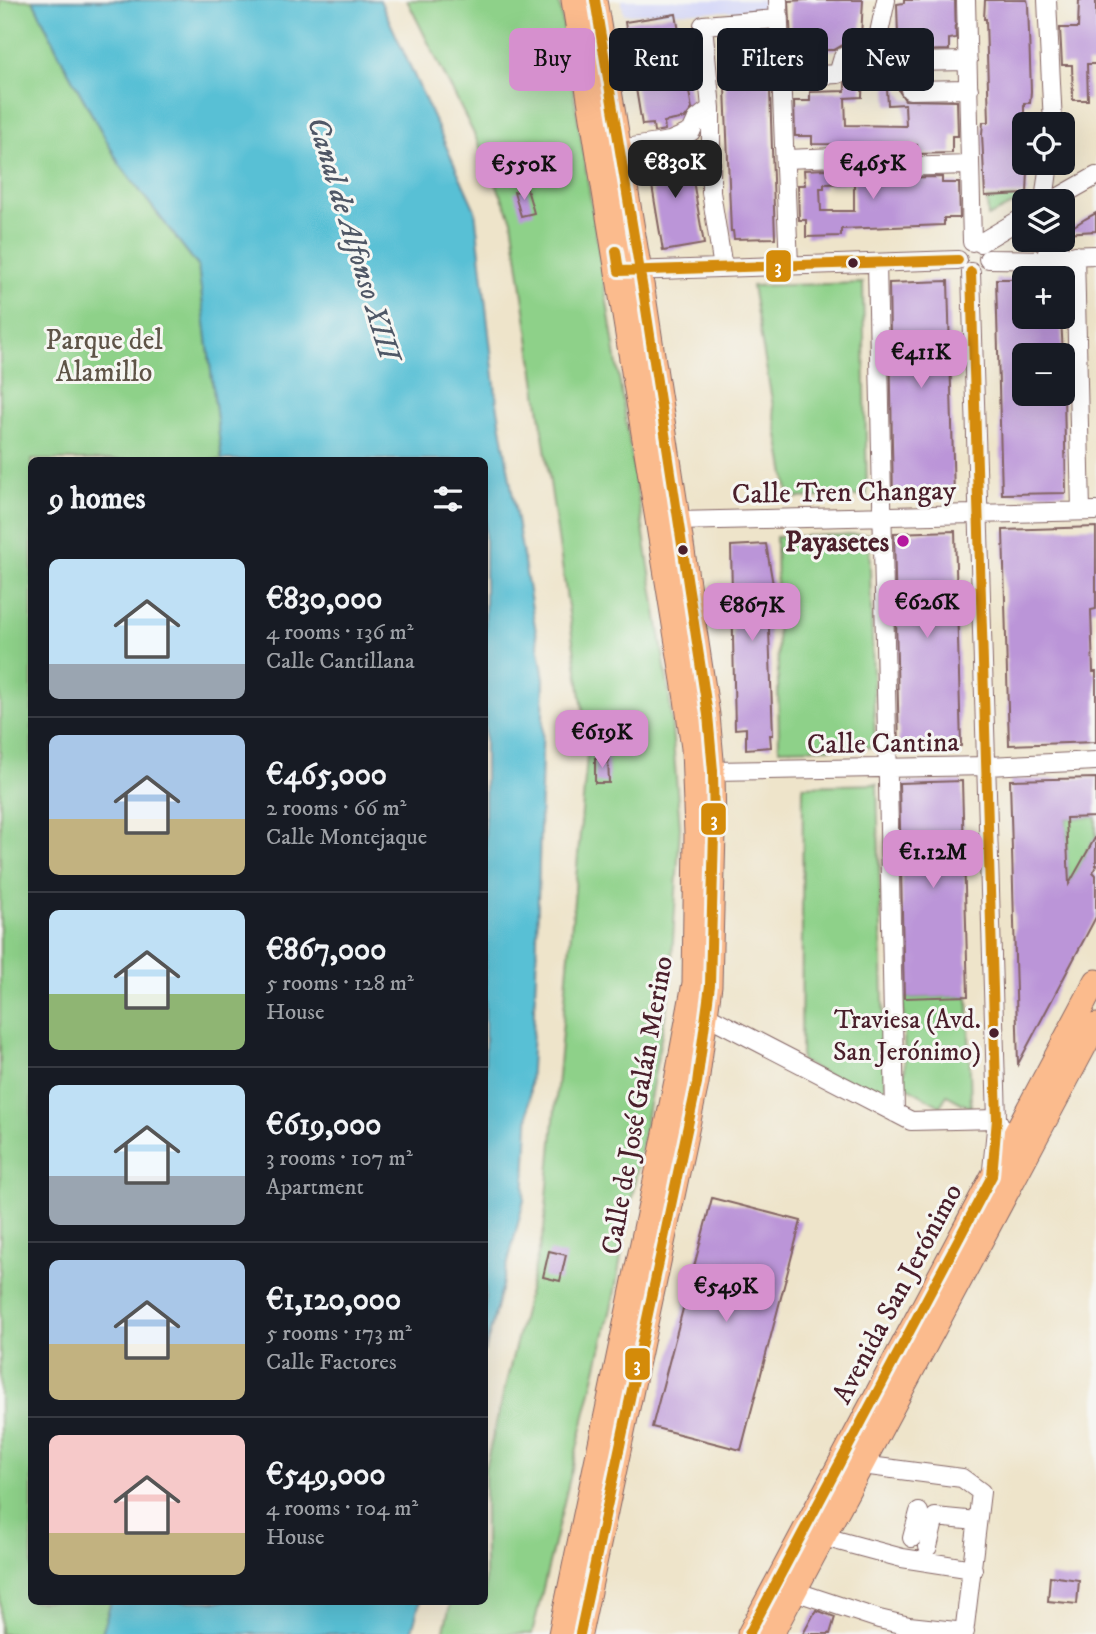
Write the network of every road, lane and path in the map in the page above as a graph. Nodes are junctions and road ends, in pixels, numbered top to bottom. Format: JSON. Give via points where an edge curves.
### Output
{"nodes":[{"id":1,"x":573,"y":0,"type":"edge"},
{"id":2,"x":595,"y":0,"type":"edge"},
{"id":3,"x":778,"y":0,"type":"edge"},
{"id":4,"x":886,"y":0,"type":"edge"},
{"id":5,"x":966,"y":0,"type":"edge"},
{"id":6,"x":1047,"y":0,"type":"edge"},
{"id":7,"x":777,"y":19,"type":"junction"},
{"id":8,"x":778,"y":28,"type":"edge"},
{"id":9,"x":880,"y":28,"type":"edge"},
{"id":10,"x":842,"y":57,"type":"edge"},
{"id":11,"x":968,"y":61,"type":"junction"},
{"id":12,"x":934,"y":62,"type":"edge"},
{"id":13,"x":828,"y":75,"type":"edge"},
{"id":14,"x":969,"y":89,"type":"junction"},
{"id":15,"x":934,"y":90,"type":"edge"},
{"id":16,"x":783,"y":91,"type":"edge"},
{"id":17,"x":711,"y":108,"type":"junction"},
{"id":18,"x":1052,"y":112,"type":"edge"},
{"id":19,"x":620,"y":149,"type":"junction"},
{"id":20,"x":786,"y":159,"type":"junction"},
{"id":21,"x":970,"y":165,"type":"junction"},
{"id":22,"x":1096,"y":176,"type":"edge"},
{"id":23,"x":1073,"y":189,"type":"edge"},
{"id":24,"x":1012,"y":225,"type":"edge"},
{"id":25,"x":980,"y":248,"type":"junction"},
{"id":26,"x":1042,"y":252,"type":"edge"},
{"id":27,"x":1063,"y":252,"type":"edge"},
{"id":28,"x":1096,"y":255,"type":"edge"},
{"id":29,"x":1071,"y":256,"type":"junction"},
{"id":30,"x":1034,"y":260,"type":"junction"},
{"id":31,"x":877,"y":262,"type":"junction"},
{"id":32,"x":789,"y":265,"type":"junction"},
{"id":33,"x":965,"y":266,"type":"junction"},
{"id":34,"x":723,"y":268,"type":"junction"},
{"id":35,"x":629,"y":271,"type":"junction"},
{"id":36,"x":1089,"y":511,"type":"edge"},
{"id":37,"x":979,"y":514,"type":"junction"},
{"id":38,"x":882,"y":517,"type":"junction"},
{"id":39,"x":678,"y":521,"type":"junction"},
{"id":40,"x":1096,"y":761,"type":"edge"},
{"id":41,"x":988,"y":766,"type":"junction"},
{"id":42,"x":886,"y":769,"type":"junction"},
{"id":43,"x":713,"y":771,"type":"junction"},
{"id":44,"x":1096,"y":981,"type":"edge"},
{"id":45,"x":706,"y":1015,"type":"junction"},
{"id":46,"x":1096,"y":1025,"type":"edge"},
{"id":47,"x":895,"y":1113,"type":"junction"},
{"id":48,"x":997,"y":1119,"type":"junction"},
{"id":49,"x":1025,"y":1137,"type":"junction"},
{"id":50,"x":992,"y":1176,"type":"junction"},
{"id":51,"x":862,"y":1465,"type":"junction"},
{"id":52,"x":977,"y":1521,"type":"junction"},
{"id":53,"x":921,"y":1531,"type":"dead end"},
{"id":54,"x":824,"y":1537,"type":"junction"},
{"id":55,"x":973,"y":1569,"type":"junction"},
{"id":56,"x":794,"y":1591,"type":"junction"},
{"id":57,"x":877,"y":1626,"type":"edge"},
{"id":58,"x":965,"y":1633,"type":"edge"},
{"id":59,"x":560,"y":1634,"type":"edge"},
{"id":60,"x":580,"y":1634,"type":"edge"},
{"id":61,"x":749,"y":1634,"type":"edge"},
{"id":62,"x":772,"y":1634,"type":"edge"}],
"edges":[{"from":1,"to":35,"type":"main road","name":"Calle de José Galán Merino"},
{"from":2,"to":19,"type":"main road","name":"Calle de José Galán Merino"},
{"from":3,"to":7,"type":"street"},
{"from":4,"to":9,"type":"street"},
{"from":5,"to":11,"type":"street"},
{"from":6,"to":18,"type":"street"},
{"from":7,"to":8,"type":"street"},
{"from":7,"to":17,"type":"street","via":[[703,25]]},
{"from":10,"to":13,"type":"street","via":[[838,75]]},
{"from":11,"to":12,"type":"street"},
{"from":11,"to":14,"type":"street"},
{"from":14,"to":15,"type":"street"},
{"from":14,"to":21,"type":"street"},
{"from":16,"to":20,"type":"street"},
{"from":17,"to":19,"type":"street","via":[[697,119],[691,132],[670,141]]},
{"from":17,"to":34,"type":"street","via":[[711,192]]},
{"from":19,"to":35,"type":"main road","name":"Calle de José Galán Merino"},
{"from":20,"to":21,"type":"street","via":[[888,155],[896,167]]},
{"from":20,"to":32,"type":"street"},
{"from":21,"to":25,"type":"street"},
{"from":22,"to":23,"type":"street"},
{"from":24,"to":25,"type":"street"},
{"from":25,"to":30,"type":"street"},
{"from":25,"to":33,"type":"street","via":[[980,270]]},
{"from":25,"to":33,"type":"street","via":[[967,243],[959,250]]},
{"from":26,"to":30,"type":"street"},
{"from":27,"to":29,"type":"street"},
{"from":28,"to":29,"type":"street"},
{"from":29,"to":30,"type":"street"},
{"from":29,"to":36,"type":"street"},
{"from":31,"to":32,"type":"street"},
{"from":31,"to":33,"type":"street"},
{"from":31,"to":38,"type":"street"},
{"from":32,"to":34,"type":"street"},
{"from":33,"to":37,"type":"street"},
{"from":34,"to":35,"type":"street"},
{"from":35,"to":39,"type":"main road","name":"Calle de José Galán Merino"},
{"from":35,"to":59,"type":"main road","name":"Calle de José Galán Merino","via":[[692,748],[694,983]]},
{"from":36,"to":37,"type":"street","name":"Calle Tren Changay"},
{"from":37,"to":38,"type":"street","name":"Calle Tren Changay"},
{"from":37,"to":41,"type":"street"},
{"from":38,"to":39,"type":"street","name":"Calle Tren Changay"},
{"from":38,"to":42,"type":"street"},
{"from":39,"to":43,"type":"main road","name":"Calle de José Galán Merino"},
{"from":40,"to":41,"type":"street","name":"Calle Cantina"},
{"from":41,"to":42,"type":"street","name":"Calle Cantina"},
{"from":41,"to":48,"type":"street"},
{"from":42,"to":43,"type":"street","name":"Calle Cantina"},
{"from":42,"to":47,"type":"street"},
{"from":43,"to":45,"type":"main road","name":"Calle de José Galán Merino"},
{"from":44,"to":49,"type":"main road","name":"Avenida San Jerónimo"},
{"from":45,"to":47,"type":"street"},
{"from":45,"to":60,"type":"main road","name":"Calle de José Galán Merino","via":[[694,1094]]},
{"from":46,"to":49,"type":"main road","name":"Avenida San Jerónimo"},
{"from":47,"to":48,"type":"street","via":[[911,1121]]},
{"from":48,"to":49,"type":"street","via":[[1003,1130]]},
{"from":48,"to":50,"type":"street"},
{"from":49,"to":50,"type":"main road","name":"Avenida San Jerónimo"},
{"from":49,"to":51,"type":"main road","name":"Avenida San Jerónimo"},
{"from":50,"to":61,"type":"main road","name":"Avenida San Jerónimo"},
{"from":51,"to":52,"type":"street","via":[[962,1478],[981,1492]]},
{"from":51,"to":54,"type":"main road","name":"Avenida San Jerónimo"},
{"from":52,"to":53,"type":"street","via":[[935,1517]]},
{"from":52,"to":55,"type":"street"},
{"from":54,"to":55,"type":"street","via":[[902,1558]]},
{"from":54,"to":56,"type":"main road","name":"Avenida San Jerónimo"},
{"from":55,"to":58,"type":"street"},
{"from":56,"to":57,"type":"street"},
{"from":56,"to":62,"type":"main road","name":"Avenida San Jerónimo"},
{"from":57,"to":58,"type":"street"}]}
